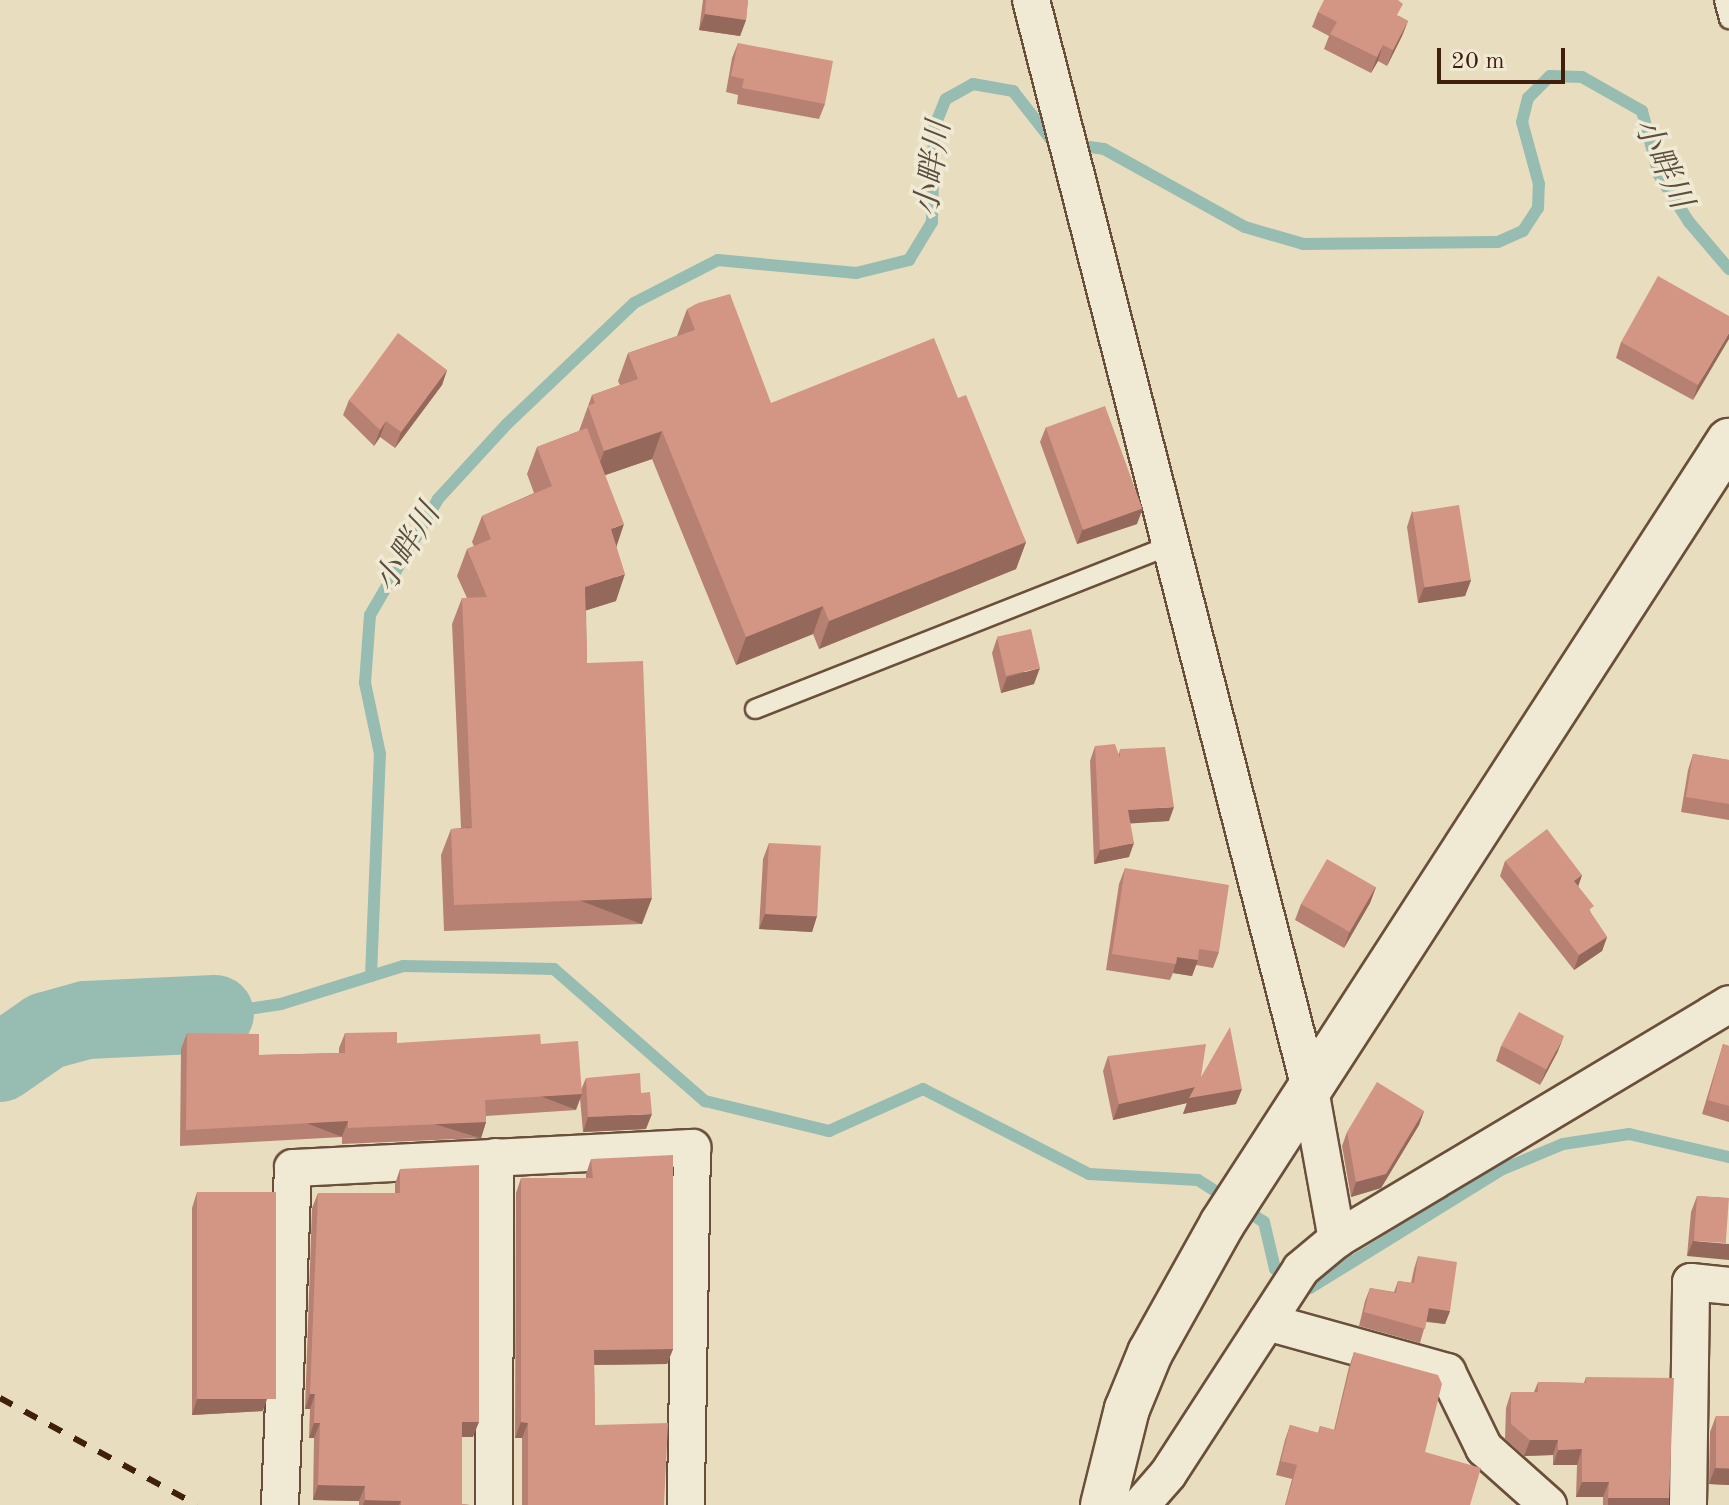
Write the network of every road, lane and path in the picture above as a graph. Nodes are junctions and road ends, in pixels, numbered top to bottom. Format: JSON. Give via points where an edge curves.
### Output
{"nodes":[{"id":1,"x":1031,"y":0,"type":"edge"},
{"id":2,"x":1724,"y":0,"type":"edge"},
{"id":3,"x":1729,"y":19,"type":"edge"},
{"id":4,"x":1721,"y":454,"type":"edge"},
{"id":5,"x":1168,"y":546,"type":"junction"},
{"id":6,"x":755,"y":709,"type":"dead end"},
{"id":7,"x":1729,"y":1004,"type":"edge"},
{"id":8,"x":1309,"y":1084,"type":"junction"},
{"id":9,"x":495,"y":1157,"type":"junction"},
{"id":10,"x":1337,"y":1239,"type":"junction"},
{"id":11,"x":1729,"y":1286,"type":"edge"},
{"id":12,"x":1267,"y":1322,"type":"junction"},
{"id":13,"x":280,"y":1505,"type":"edge"},
{"id":14,"x":494,"y":1505,"type":"edge"},
{"id":15,"x":686,"y":1505,"type":"edge"},
{"id":16,"x":1103,"y":1505,"type":"edge"},
{"id":17,"x":1141,"y":1505,"type":"edge"},
{"id":18,"x":1548,"y":1505,"type":"edge"},
{"id":19,"x":1688,"y":1505,"type":"edge"}],
"edges":[{"from":1,"to":5,"type":"street"},
{"from":2,"to":3,"type":"lane"},
{"from":4,"to":8,"type":"street"},
{"from":5,"to":6,"type":"lane"},
{"from":5,"to":8,"type":"street"},
{"from":7,"to":10,"type":"street"},
{"from":8,"to":10,"type":"street"},
{"from":8,"to":16,"type":"street","via":[[1150,1353],[1127,1409]]},
{"from":9,"to":13,"type":"street","via":[[293,1168]]},
{"from":9,"to":14,"type":"street"},
{"from":9,"to":15,"type":"street","via":[[692,1148]]},
{"from":10,"to":12,"type":"street","via":[[1294,1280]]},
{"from":11,"to":19,"type":"street","via":[[1691,1282]]},
{"from":12,"to":17,"type":"street","via":[[1168,1474]]},
{"from":12,"to":18,"type":"street","via":[[1447,1372],[1484,1448]]}]}
